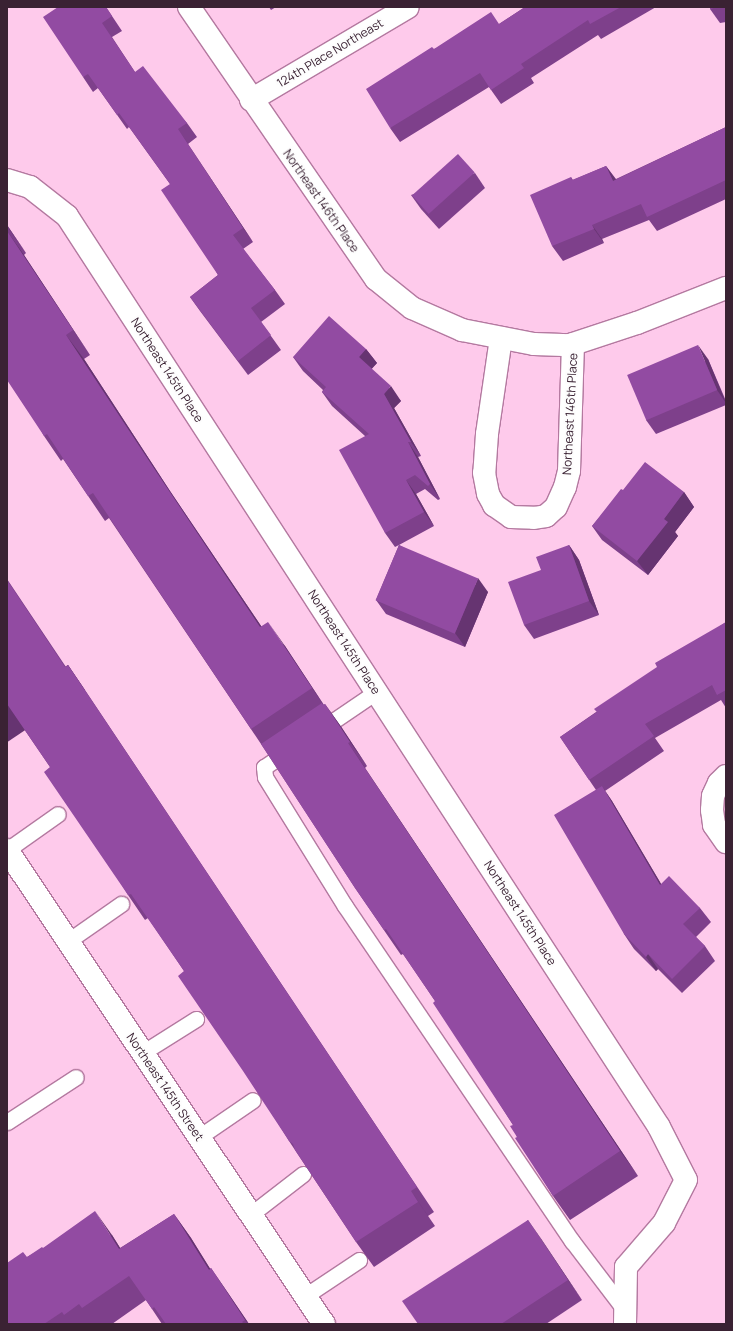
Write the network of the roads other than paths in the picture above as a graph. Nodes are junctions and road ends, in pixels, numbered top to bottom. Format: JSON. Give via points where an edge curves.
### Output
{"nodes":[{"id":1,"x":189,"y":7,"type":"edge"},
{"id":2,"x":408,"y":7,"type":"edge"},
{"id":3,"x":251,"y":100,"type":"junction"},
{"id":4,"x":7,"y":180,"type":"edge"},
{"id":5,"x":726,"y":288,"type":"edge"},
{"id":6,"x":501,"y":338,"type":"junction"},
{"id":7,"x":573,"y":344,"type":"junction"},
{"id":8,"x":376,"y":692,"type":"junction"},
{"id":9,"x":310,"y":736,"type":"edge"},
{"id":10,"x":297,"y":745,"type":"edge"},
{"id":11,"x":726,"y":776,"type":"edge"},
{"id":12,"x":58,"y":814,"type":"edge"},
{"id":13,"x":726,"y":842,"type":"edge"},
{"id":14,"x":7,"y":850,"type":"edge"},
{"id":15,"x":121,"y":904,"type":"edge"},
{"id":16,"x":68,"y":941,"type":"junction"},
{"id":17,"x":196,"y":1018,"type":"edge"},
{"id":18,"x":142,"y":1053,"type":"junction"},
{"id":19,"x":76,"y":1077,"type":"dead end"},
{"id":20,"x":253,"y":1100,"type":"edge"},
{"id":21,"x":7,"y":1122,"type":"edge"},
{"id":22,"x":199,"y":1137,"type":"junction"},
{"id":23,"x":303,"y":1174,"type":"edge"},
{"id":24,"x":250,"y":1215,"type":"junction"},
{"id":25,"x":359,"y":1260,"type":"edge"},
{"id":26,"x":305,"y":1296,"type":"junction"},
{"id":27,"x":626,"y":1318,"type":"edge"},
{"id":28,"x":324,"y":1324,"type":"edge"}],
"edges":[{"from":1,"to":3,"type":"street","name":"Northeast 146th Place"},
{"from":2,"to":3,"type":"street","name":"124th Place Northeast"},
{"from":3,"to":6,"type":"street","name":"Northeast 146th Place","via":[[376,280],[412,308],[462,330]]},
{"from":4,"to":8,"type":"street","name":"Northeast 145th Place","via":[[30,187],[67,216]]},
{"from":5,"to":7,"type":"street","name":"Northeast 146th Place","via":[[637,323]]},
{"from":6,"to":7,"type":"street","name":"Northeast 146th Place","via":[[534,344]]},
{"from":6,"to":7,"type":"street","name":"Northeast 146th Place","via":[[484,473],[488,494],[494,505],[511,517],[546,516],[556,507],[565,487],[569,471]]},
{"from":8,"to":9,"type":"lane"},
{"from":8,"to":27,"type":"street","name":"Northeast 145th Place","via":[[660,1127],[686,1180],[664,1223],[626,1268]]},
{"from":10,"to":27,"type":"lane","via":[[264,767],[264,777],[354,919]]},
{"from":11,"to":13,"type":"street","via":[[719,783],[713,796],[712,810],[714,825]]},
{"from":12,"to":14,"type":"lane"},
{"from":14,"to":16,"type":"street","name":"Northeast 145th Street"},
{"from":15,"to":16,"type":"lane"},
{"from":16,"to":18,"type":"street","name":"Northeast 145th Street"},
{"from":17,"to":18,"type":"lane"},
{"from":18,"to":22,"type":"street","name":"Northeast 145th Street"},
{"from":19,"to":21,"type":"lane"},
{"from":20,"to":22,"type":"lane"},
{"from":22,"to":24,"type":"street","name":"Northeast 145th Street"},
{"from":23,"to":24,"type":"lane"},
{"from":24,"to":26,"type":"street","name":"Northeast 145th Street"},
{"from":25,"to":26,"type":"lane"},
{"from":26,"to":28,"type":"street","name":"Northeast 145th Street"}]}
